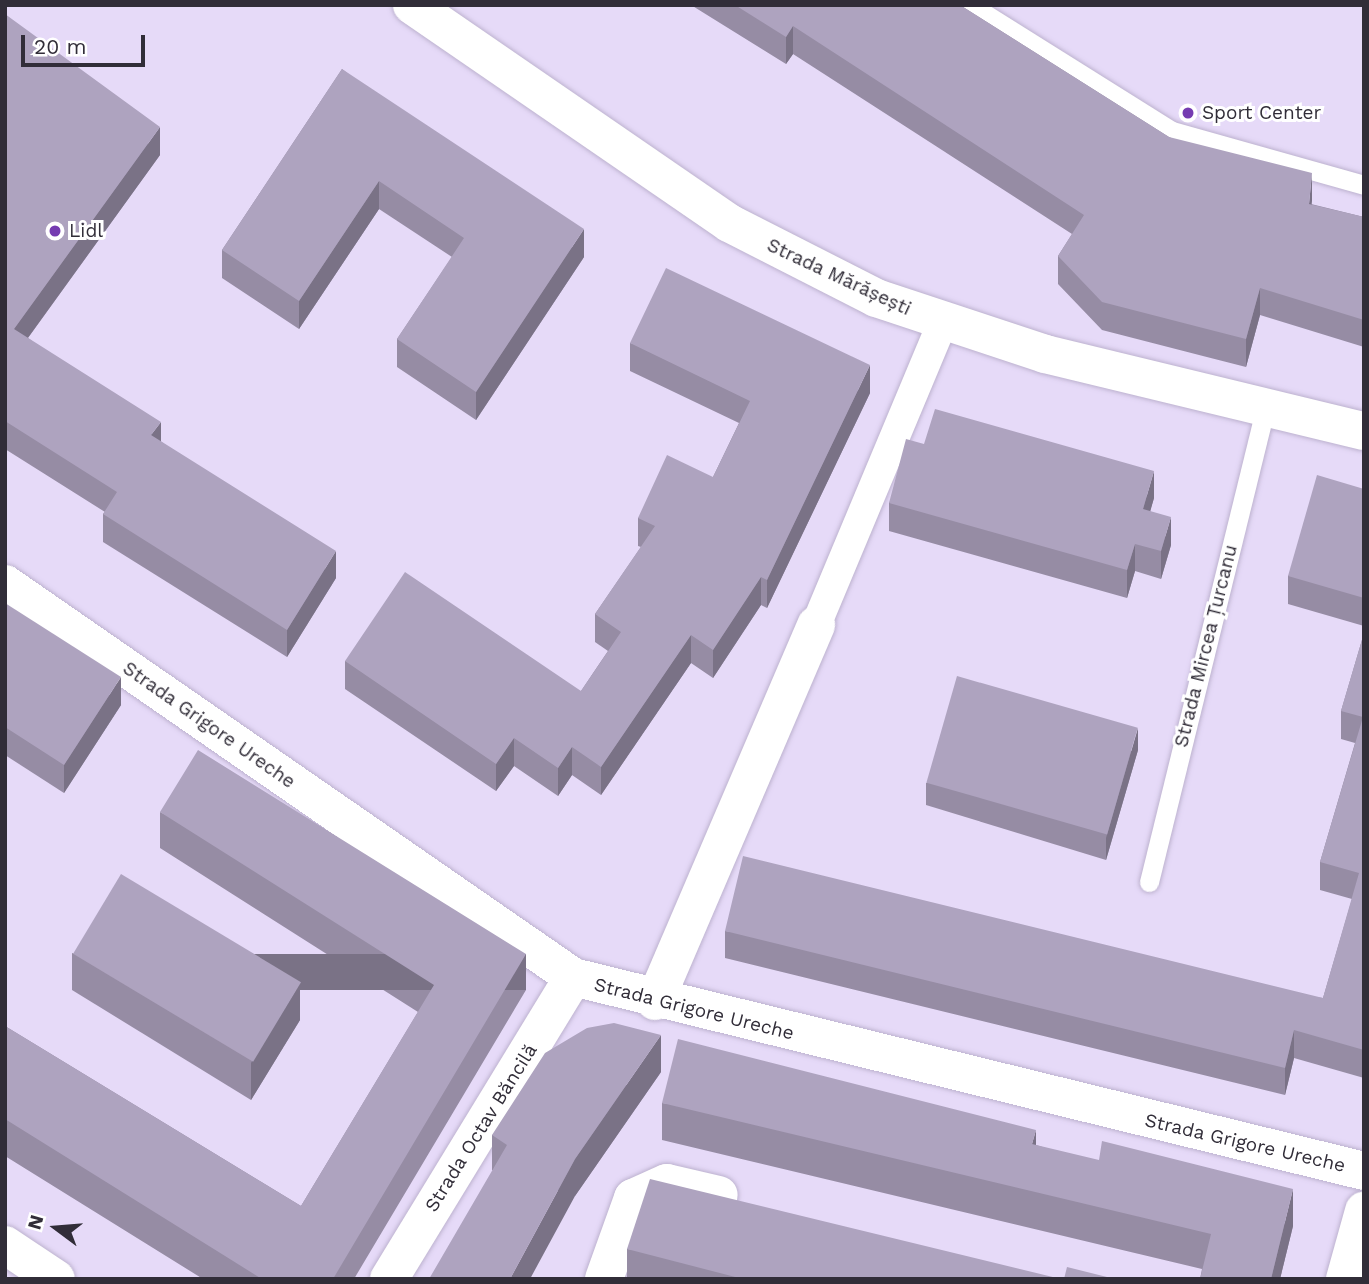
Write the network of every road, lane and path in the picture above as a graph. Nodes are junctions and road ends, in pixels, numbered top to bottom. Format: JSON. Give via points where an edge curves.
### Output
{"nodes":[{"id":1,"x":412,"y":5,"type":"edge"},
{"id":2,"x":971,"y":5,"type":"edge"},
{"id":3,"x":1364,"y":185,"type":"edge"},
{"id":4,"x":943,"y":322,"type":"junction"},
{"id":5,"x":1265,"y":410,"type":"junction"},
{"id":6,"x":1364,"y":431,"type":"edge"},
{"id":7,"x":5,"y":584,"type":"edge"},
{"id":8,"x":816,"y":625,"type":"joint"},
{"id":9,"x":1149,"y":883,"type":"dead end"},
{"id":10,"x":573,"y":977,"type":"junction"},
{"id":11,"x":654,"y":1001,"type":"junction"},
{"id":12,"x":1364,"y":1171,"type":"edge"},
{"id":13,"x":719,"y":1195,"type":"edge"},
{"id":14,"x":1364,"y":1211,"type":"edge"},
{"id":15,"x":5,"y":1245,"type":"edge"},
{"id":16,"x":57,"y":1279,"type":"edge"},
{"id":17,"x":389,"y":1279,"type":"edge"},
{"id":18,"x":604,"y":1279,"type":"edge"},
{"id":19,"x":1345,"y":1279,"type":"edge"}],
"edges":[{"from":1,"to":4,"type":"street","name":"Strada Mărășești","via":[[729,223],[807,267]]},
{"from":2,"to":3,"type":"lane","via":[[1172,131]]},
{"from":4,"to":5,"type":"street","name":"Strada Mărășești"},
{"from":4,"to":8,"type":"street"},
{"from":5,"to":6,"type":"street","name":"Strada Mărășești"},
{"from":5,"to":9,"type":"lane","name":"Strada Mircea Țurcanu"},
{"from":7,"to":10,"type":"street","name":"Strada Grigore Ureche"},
{"from":8,"to":11,"type":"street"},
{"from":10,"to":11,"type":"street","name":"Strada Grigore Ureche"},
{"from":10,"to":17,"type":"street","name":"Strada Octav Băncilă"},
{"from":11,"to":12,"type":"street","name":"Strada Grigore Ureche"},
{"from":13,"to":18,"type":"street","via":[[667,1183],[633,1198]]},
{"from":14,"to":19,"type":"street"},
{"from":15,"to":16,"type":"street"}]}
